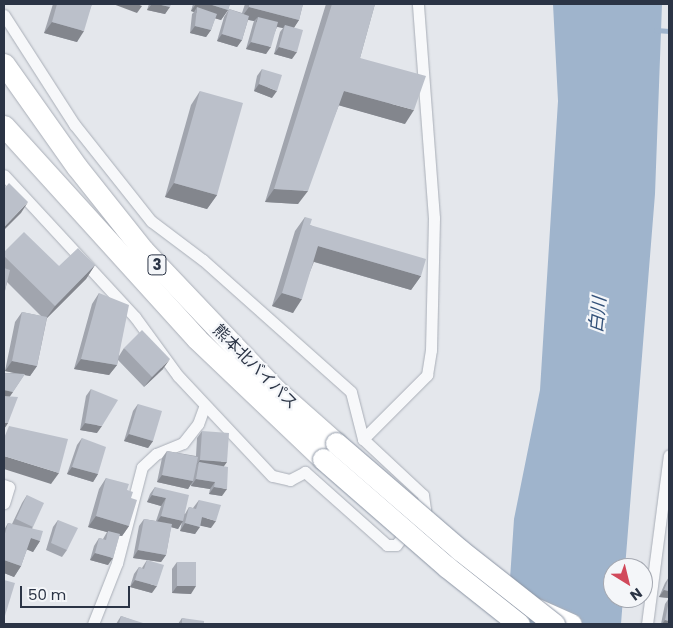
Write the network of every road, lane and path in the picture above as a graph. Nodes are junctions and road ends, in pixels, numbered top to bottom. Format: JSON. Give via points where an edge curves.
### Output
{"nodes":[{"id":1,"x":418,"y":4,"type":"edge"},
{"id":2,"x":4,"y":15,"type":"edge"},
{"id":3,"x":4,"y":64,"type":"edge"},
{"id":4,"x":4,"y":126,"type":"edge"},
{"id":5,"x":4,"y":175,"type":"edge"},
{"id":6,"x":205,"y":405,"type":"junction"},
{"id":7,"x":363,"y":439,"type":"junction"},
{"id":8,"x":330,"y":451,"type":"junction"},
{"id":9,"x":669,"y":456,"type":"edge"},
{"id":10,"x":4,"y":485,"type":"edge"},
{"id":11,"x":4,"y":503,"type":"edge"},
{"id":12,"x":526,"y":604,"type":"junction"},
{"id":13,"x":93,"y":624,"type":"edge"},
{"id":14,"x":519,"y":624,"type":"edge"},
{"id":15,"x":554,"y":624,"type":"edge"},
{"id":16,"x":571,"y":624,"type":"edge"},
{"id":17,"x":647,"y":624,"type":"edge"}],
"edges":[{"from":1,"to":7,"type":"street","via":[[434,218],[428,375]]},
{"from":2,"to":7,"type":"street","via":[[74,124],[151,221],[203,260],[351,392]]},
{"from":3,"to":8,"type":"highway","name":"熊本北バイパス","number":"3","via":[[77,167],[143,250]]},
{"from":4,"to":8,"type":"highway","name":"熊本北バイパス","number":"3","via":[[197,339]]},
{"from":5,"to":6,"type":"street","via":[[135,317],[178,376]]},
{"from":6,"to":7,"type":"street","via":[[272,476],[290,480],[305,472],[387,545],[396,545],[425,509],[423,496]]},
{"from":6,"to":13,"type":"street","via":[[198,424],[184,443],[156,454],[142,467],[117,563]]},
{"from":8,"to":12,"type":"highway","name":"熊本北バイパス","number":"3","bridge":true},
{"from":8,"to":14,"type":"highway","name":"熊本北バイパス","number":"3","bridge":true,"via":[[447,567]]},
{"from":9,"to":17,"type":"street"},
{"from":10,"to":11,"type":"street","via":[[9,487]]},
{"from":12,"to":15,"type":"highway","name":"熊本北バイパス","number":"3","bridge":true},
{"from":12,"to":16,"type":"highway","number":"3","bridge":true}]}
